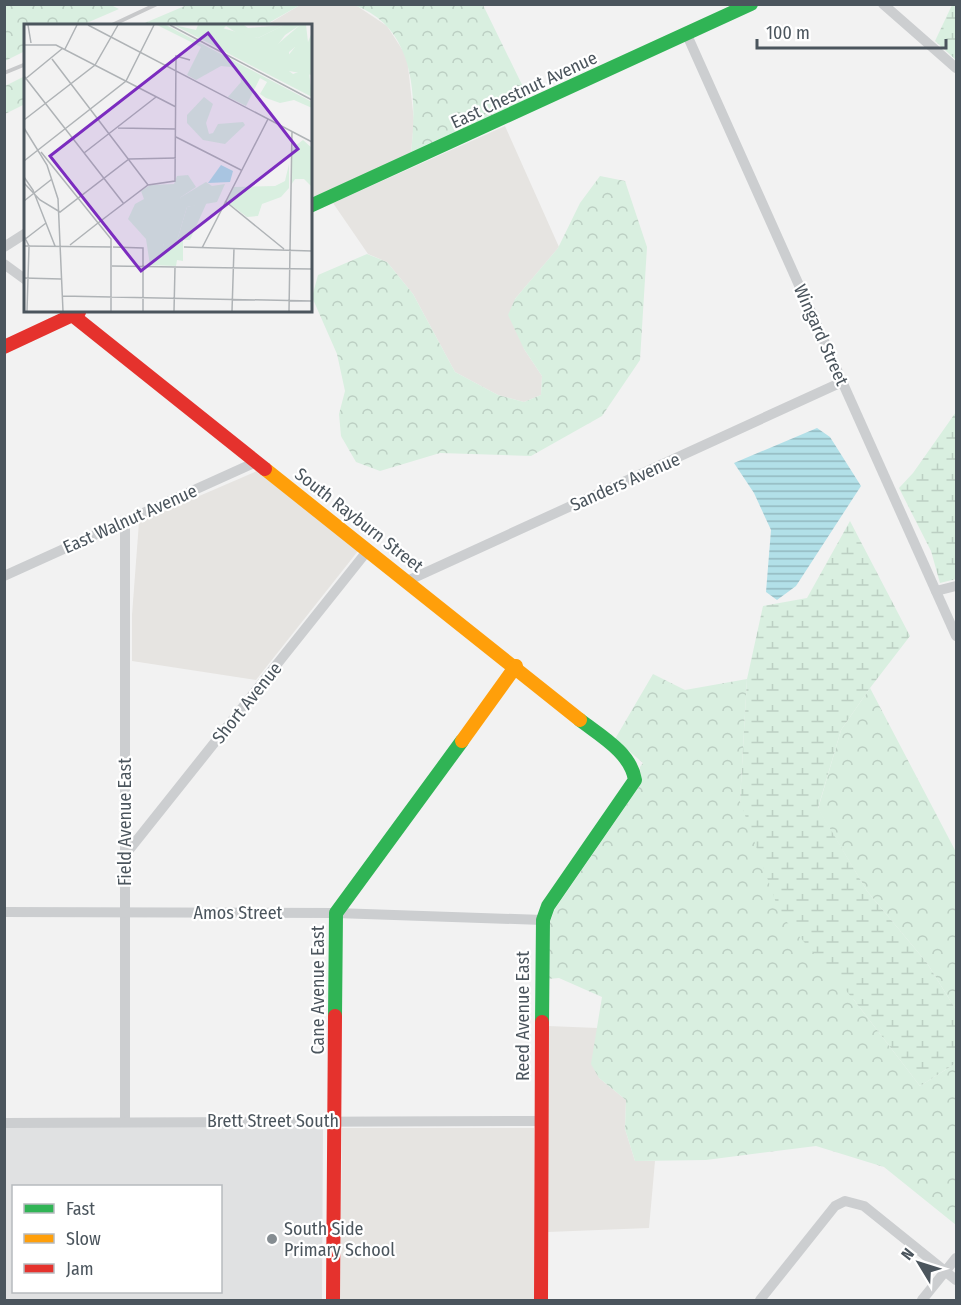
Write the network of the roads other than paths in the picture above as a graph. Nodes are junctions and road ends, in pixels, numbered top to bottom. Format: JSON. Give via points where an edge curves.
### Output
{"nodes":[{"id":1,"x":751,"y":4,"type":"edge"},
{"id":2,"x":883,"y":4,"type":"edge"},
{"id":3,"x":687,"y":35,"type":"junction"},
{"id":4,"x":957,"y":68,"type":"edge"},
{"id":5,"x":312,"y":205,"type":"edge"},
{"id":6,"x":24,"y":234,"type":"edge"},
{"id":7,"x":4,"y":247,"type":"edge"},
{"id":8,"x":4,"y":264,"type":"edge"},
{"id":9,"x":24,"y":279,"type":"edge"},
{"id":10,"x":73,"y":312,"type":"edge"},
{"id":11,"x":4,"y":346,"type":"edge"},
{"id":12,"x":842,"y":382,"type":"junction"},
{"id":13,"x":256,"y":462,"type":"junction"},
{"id":14,"x":125,"y":521,"type":"junction"},
{"id":15,"x":368,"y":550,"type":"junction"},
{"id":16,"x":4,"y":576,"type":"edge"},
{"id":17,"x":407,"y":581,"type":"junction"},
{"id":18,"x":957,"y":586,"type":"edge"},
{"id":19,"x":936,"y":591,"type":"junction"},
{"id":20,"x":957,"y":636,"type":"edge"},
{"id":21,"x":516,"y":666,"type":"junction"},
{"id":22,"x":629,"y":760,"type":"joint"},
{"id":23,"x":125,"y":855,"type":"junction"},
{"id":24,"x":4,"y":912,"type":"edge"},
{"id":25,"x":125,"y":913,"type":"junction"},
{"id":26,"x":336,"y":914,"type":"junction"},
{"id":27,"x":543,"y":920,"type":"junction"},
{"id":28,"x":335,"y":1121,"type":"junction"},
{"id":29,"x":541,"y":1121,"type":"junction"},
{"id":30,"x":125,"y":1122,"type":"junction"},
{"id":31,"x":4,"y":1123,"type":"edge"},
{"id":32,"x":957,"y":1258,"type":"edge"},
{"id":33,"x":946,"y":1271,"type":"junction"},
{"id":34,"x":957,"y":1280,"type":"edge"},
{"id":35,"x":333,"y":1300,"type":"edge"},
{"id":36,"x":541,"y":1300,"type":"edge"},
{"id":37,"x":760,"y":1300,"type":"edge"},
{"id":38,"x":922,"y":1300,"type":"edge"}],
"edges":[{"from":1,"to":3,"type":"street","name":"East Chestnut Avenue"},
{"from":2,"to":4,"type":"street"},
{"from":3,"to":5,"type":"street","name":"East Chestnut Avenue"},
{"from":3,"to":12,"type":"street","name":"Wingard Street"},
{"from":6,"to":7,"type":"street"},
{"from":8,"to":9,"type":"street"},
{"from":10,"to":11,"type":"street"},
{"from":10,"to":13,"type":"street","name":"South Rayburn Street"},
{"from":12,"to":17,"type":"street","name":"Sanders Avenue"},
{"from":12,"to":19,"type":"street","name":"Wingard Street"},
{"from":13,"to":14,"type":"street","name":"East Walnut Avenue"},
{"from":13,"to":15,"type":"street","name":"South Rayburn Street"},
{"from":14,"to":16,"type":"street","name":"East Walnut Avenue"},
{"from":14,"to":23,"type":"street","name":"Field Avenue East"},
{"from":15,"to":17,"type":"street","name":"South Rayburn Street"},
{"from":15,"to":23,"type":"street","name":"Short Avenue"},
{"from":17,"to":21,"type":"street","name":"South Rayburn Street"},
{"from":18,"to":19,"type":"street"},
{"from":19,"to":20,"type":"street","name":"Wingard Street"},
{"from":21,"to":22,"type":"street","name":"South Rayburn Street"},
{"from":21,"to":26,"type":"street","name":"Cane Avenue East"},
{"from":22,"to":27,"type":"street","name":"Reed Avenue East","via":[[635,780],[548,906]]},
{"from":23,"to":25,"type":"street","name":"Field Avenue East"},
{"from":24,"to":25,"type":"street","name":"Amos Street"},
{"from":25,"to":26,"type":"street","name":"Amos Street"},
{"from":25,"to":30,"type":"street","name":"Field Avenue East"},
{"from":26,"to":27,"type":"street","name":"Amos Street"},
{"from":26,"to":28,"type":"street","name":"Cane Avenue East"},
{"from":27,"to":29,"type":"street","name":"Reed Avenue East"},
{"from":28,"to":29,"type":"street","name":"Brett Street South"},
{"from":28,"to":30,"type":"street","name":"Brett Street South"},
{"from":28,"to":35,"type":"street","name":"Cane Avenue East"},
{"from":29,"to":36,"type":"street","name":"Reed Avenue East"},
{"from":30,"to":31,"type":"street","name":"Brett Street South"},
{"from":32,"to":33,"type":"street"},
{"from":33,"to":34,"type":"street"},
{"from":33,"to":37,"type":"street","via":[[864,1206],[845,1201],[835,1206]]},
{"from":33,"to":38,"type":"street"}]}
